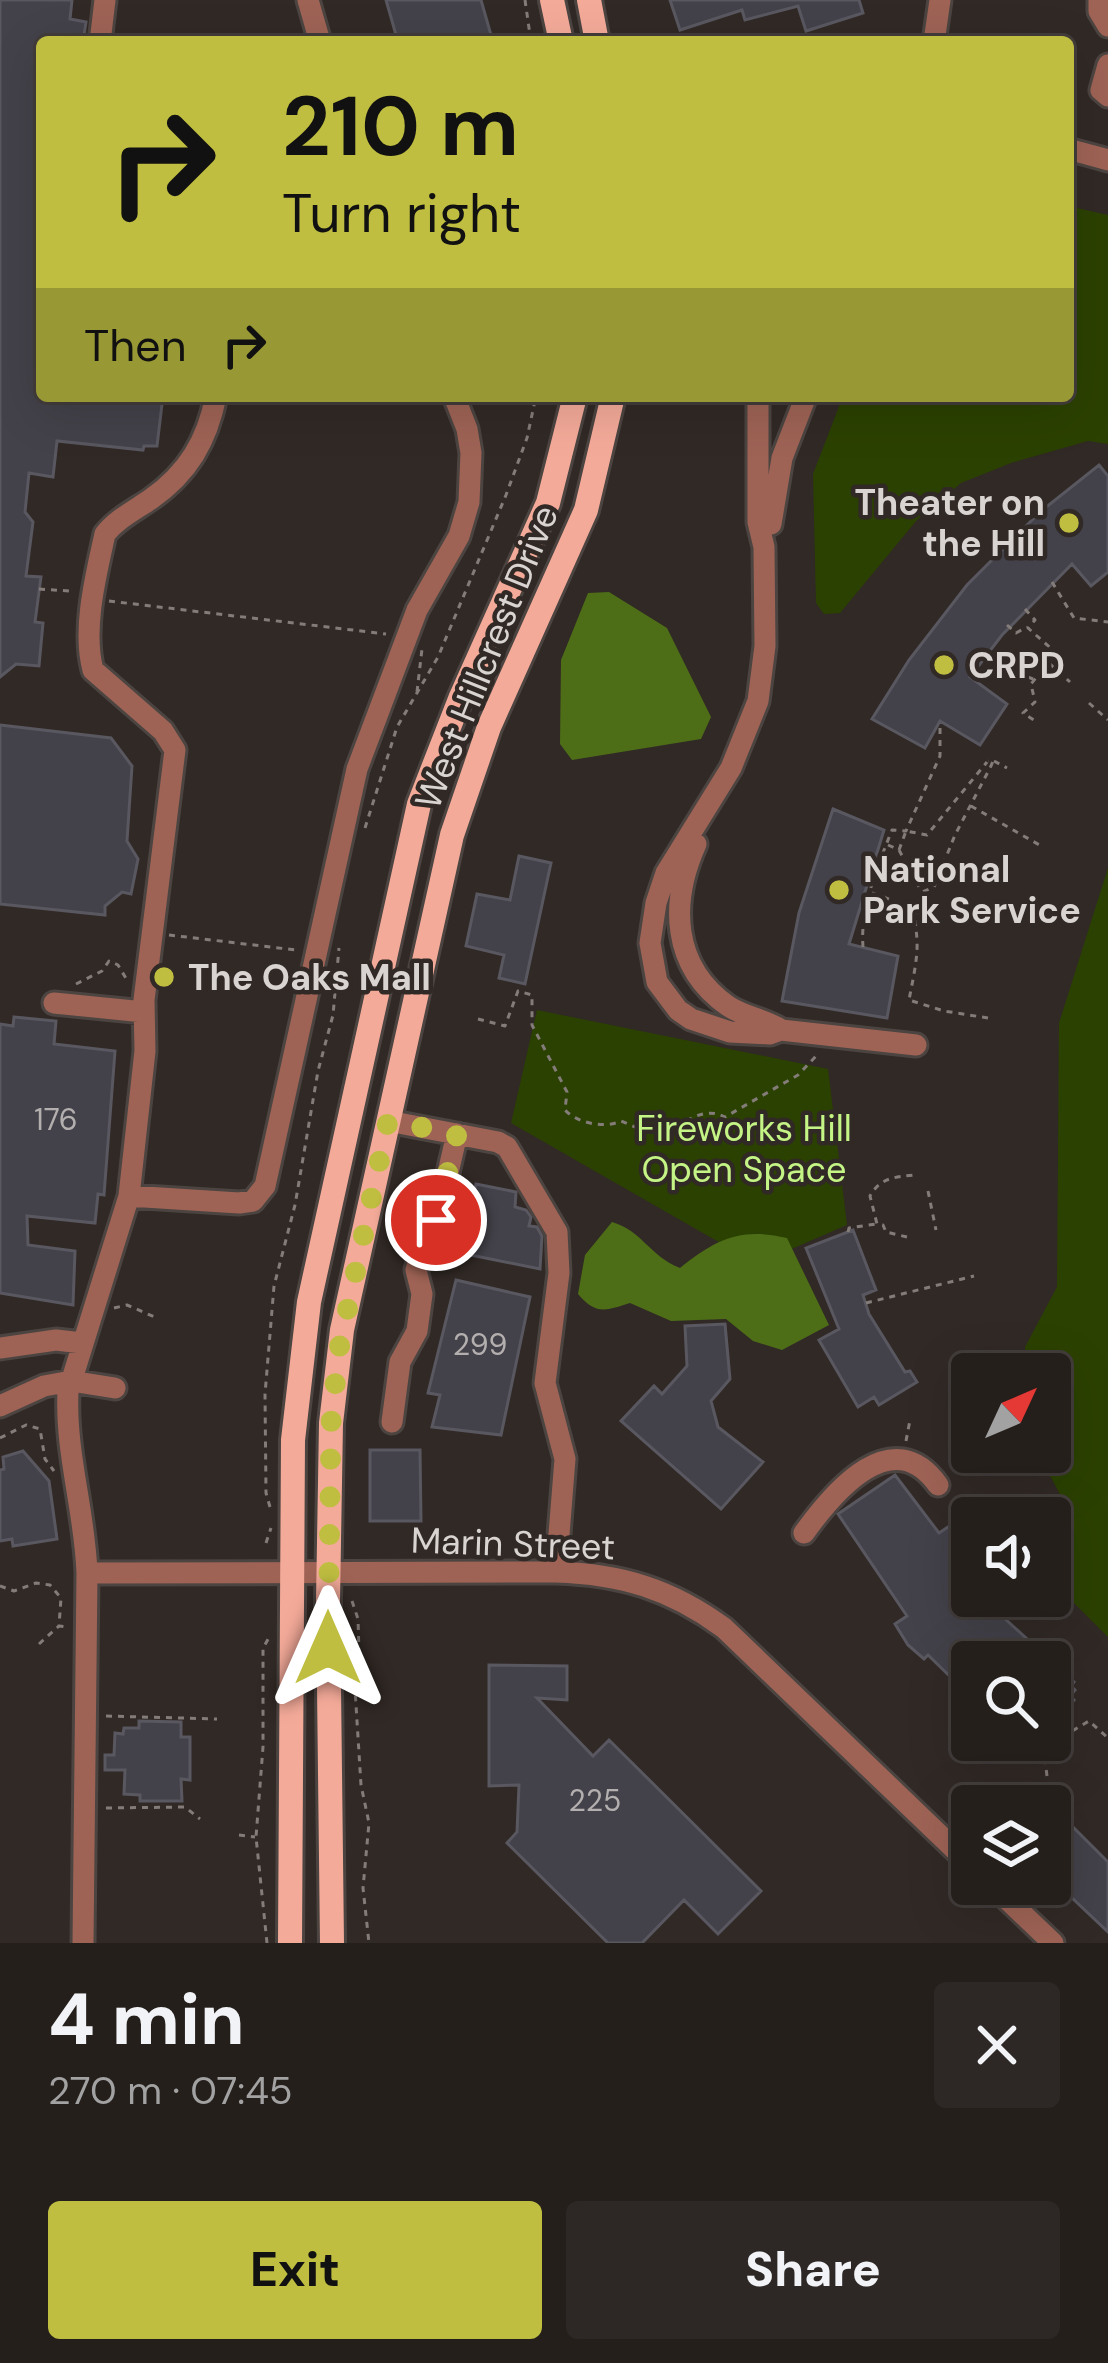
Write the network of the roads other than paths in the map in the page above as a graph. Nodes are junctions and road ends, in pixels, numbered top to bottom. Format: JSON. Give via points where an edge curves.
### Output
{"nodes":[{"id":1,"x":106,"y":0,"type":"edge"},
{"id":2,"x":308,"y":0,"type":"edge"},
{"id":3,"x":552,"y":0,"type":"edge"},
{"id":4,"x":589,"y":0,"type":"edge"},
{"id":5,"x":940,"y":0,"type":"edge"},
{"id":6,"x":101,"y":36,"type":"edge"},
{"id":7,"x":318,"y":36,"type":"edge"},
{"id":8,"x":560,"y":36,"type":"edge"},
{"id":9,"x":596,"y":36,"type":"edge"},
{"id":10,"x":935,"y":36,"type":"edge"},
{"id":11,"x":1108,"y":65,"type":"edge"},
{"id":12,"x":1108,"y":96,"type":"edge"},
{"id":13,"x":1074,"y":151,"type":"edge"},
{"id":14,"x":1108,"y":160,"type":"edge"},
{"id":15,"x":214,"y":402,"type":"edge"},
{"id":16,"x":456,"y":402,"type":"edge"},
{"id":17,"x":573,"y":402,"type":"edge"},
{"id":18,"x":613,"y":402,"type":"edge"},
{"id":19,"x":758,"y":402,"type":"edge"},
{"id":20,"x":804,"y":402,"type":"edge"},
{"id":21,"x":764,"y":548,"type":"junction"},
{"id":22,"x":704,"y":816,"type":"junction"},
{"id":23,"x":54,"y":1003,"type":"dead end"},
{"id":24,"x":144,"y":1012,"type":"junction"},
{"id":25,"x":781,"y":1030,"type":"junction"},
{"id":26,"x":916,"y":1045,"type":"dead end"},
{"id":27,"x":388,"y":1121,"type":"junction"},
{"id":28,"x":457,"y":1134,"type":"junction"},
{"id":29,"x":129,"y":1196,"type":"junction"},
{"id":30,"x":82,"y":1343,"type":"junction"},
{"id":31,"x":0,"y":1348,"type":"edge"},
{"id":32,"x":71,"y":1381,"type":"junction"},
{"id":33,"x":115,"y":1388,"type":"dead end"},
{"id":34,"x":0,"y":1406,"type":"edge"},
{"id":35,"x":392,"y":1422,"type":"dead end"},
{"id":36,"x":938,"y":1485,"type":"dead end"},
{"id":37,"x":804,"y":1533,"type":"dead end"},
{"id":38,"x":556,"y":1572,"type":"junction"},
{"id":39,"x":87,"y":1573,"type":"junction"},
{"id":40,"x":293,"y":1573,"type":"junction"},
{"id":41,"x":329,"y":1573,"type":"junction"},
{"id":42,"x":951,"y":1846,"type":"edge"},
{"id":43,"x":1013,"y":1905,"type":"edge"},
{"id":44,"x":83,"y":1943,"type":"edge"},
{"id":45,"x":290,"y":1943,"type":"edge"},
{"id":46,"x":332,"y":1943,"type":"edge"},
{"id":47,"x":1053,"y":1943,"type":"edge"}],
"edges":[{"from":1,"to":6,"type":"street"},
{"from":2,"to":7,"type":"street"},
{"from":3,"to":8,"type":"main road"},
{"from":4,"to":9,"type":"main road"},
{"from":5,"to":10,"type":"street"},
{"from":11,"to":12,"type":"street","via":[[1101,90]]},
{"from":13,"to":14,"type":"street"},
{"from":15,"to":24,"type":"street","via":[[177,481],[105,534],[95,583],[93,670],[175,750]]},
{"from":16,"to":29,"type":"street","via":[[471,453],[469,502],[417,610],[357,769],[265,1186],[239,1203]]},
{"from":17,"to":40,"type":"main road","name":"West Hillcrest Drive","via":[[548,503],[441,744],[411,832],[303,1336]]},
{"from":18,"to":27,"type":"main road","name":"West Hillcrest Drive","via":[[586,510],[467,781]]},
{"from":19,"to":21,"type":"street"},
{"from":20,"to":21,"type":"street","via":[[782,458]]},
{"from":21,"to":22,"type":"street","via":[[758,701]]},
{"from":22,"to":25,"type":"street","via":[[678,894],[682,941],[709,989]]},
{"from":22,"to":25,"type":"street","via":[[666,872],[656,903],[650,943],[657,982],[678,1010],[709,1027]]},
{"from":23,"to":24,"type":"street"},
{"from":24,"to":29,"type":"street"},
{"from":25,"to":26,"type":"street"},
{"from":27,"to":28,"type":"street"},
{"from":27,"to":41,"type":"main road","name":"West Hillcrest Drive","via":[[339,1349]]},
{"from":28,"to":35,"type":"street","via":[[416,1270],[417,1331],[400,1361]]},
{"from":28,"to":38,"type":"street","via":[[507,1147],[556,1232],[545,1383],[565,1459]]},
{"from":29,"to":30,"type":"street"},
{"from":30,"to":31,"type":"street"},
{"from":30,"to":32,"type":"street"},
{"from":32,"to":33,"type":"street"},
{"from":32,"to":34,"type":"street"},
{"from":32,"to":39,"type":"street","via":[[67,1414]]},
{"from":36,"to":37,"type":"street","via":[[925,1466],[874,1462]]},
{"from":38,"to":41,"type":"street","name":"Marin Street"},
{"from":38,"to":42,"type":"street","name":"Marin Street","via":[[642,1582],[696,1607]]},
{"from":39,"to":40,"type":"street","name":"Marin Street"},
{"from":39,"to":44,"type":"street"},
{"from":40,"to":41,"type":"street","name":"Marin Street"},
{"from":40,"to":45,"type":"main road","name":"West Hillcrest Drive"},
{"from":41,"to":46,"type":"main road","name":"West Hillcrest Drive"},
{"from":43,"to":47,"type":"street"}]}
